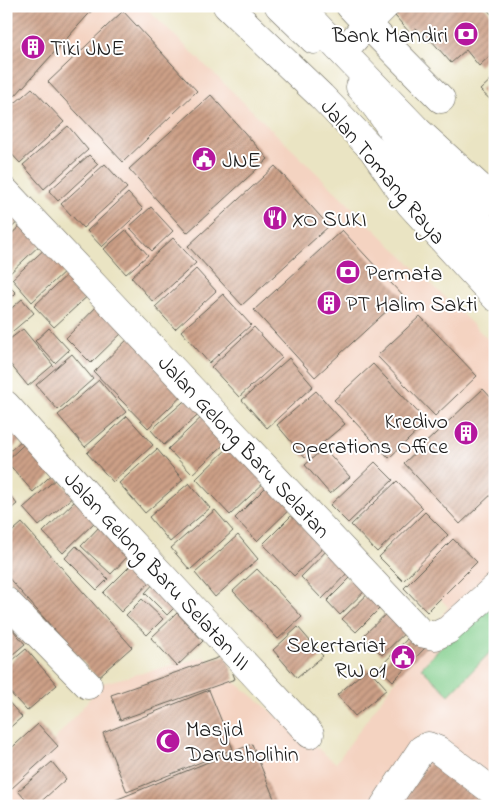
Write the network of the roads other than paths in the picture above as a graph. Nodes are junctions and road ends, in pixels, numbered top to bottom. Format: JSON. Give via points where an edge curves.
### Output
{"nodes":[{"id":1,"x":228,"y":6,"type":"edge"},
{"id":2,"x":279,"y":6,"type":"edge"},
{"id":3,"x":298,"y":6,"type":"edge"},
{"id":4,"x":367,"y":12,"type":"edge"},
{"id":5,"x":343,"y":52,"type":"junction"},
{"id":6,"x":441,"y":99,"type":"dead end"},
{"id":7,"x":436,"y":148,"type":"junction"},
{"id":8,"x":6,"y":192,"type":"edge"},
{"id":9,"x":495,"y":201,"type":"edge"},
{"id":10,"x":495,"y":240,"type":"edge"},
{"id":11,"x":495,"y":263,"type":"edge"},
{"id":12,"x":495,"y":298,"type":"edge"},
{"id":13,"x":6,"y":405,"type":"edge"},
{"id":14,"x":495,"y":588,"type":"edge"},
{"id":15,"x":6,"y":601,"type":"edge"},
{"id":16,"x":88,"y":685,"type":"dead end"},
{"id":17,"x":310,"y":734,"type":"dead end"},
{"id":18,"x":495,"y":793,"type":"edge"},
{"id":19,"x":384,"y":806,"type":"edge"}],
"edges":[{"from":1,"to":12,"type":"main road","name":"Jalan Tomang Raya","via":[[373,150],[410,204]]},
{"from":2,"to":11,"type":"main road","via":[[381,111],[416,166]]},
{"from":3,"to":5,"type":"main road","name":"Jalan Tomang Raya"},
{"from":4,"to":5,"type":"main road"},
{"from":4,"to":6,"type":"main road"},
{"from":5,"to":7,"type":"main road","name":"Jalan Tomang Raya"},
{"from":7,"to":9,"type":"main road","name":"Jalan Tomang Raya"},
{"from":7,"to":10,"type":"main road","via":[[442,176],[448,186]]},
{"from":8,"to":14,"type":"main road","name":"Jalan Gelong Baru Selatan","via":[[421,633],[435,636],[448,630]]},
{"from":13,"to":17,"type":"main road","name":"Jalan Gelong Baru Selatan III"},
{"from":15,"to":16,"type":"main road"},
{"from":18,"to":19,"type":"main road","via":[[428,746],[422,749]]}]}
